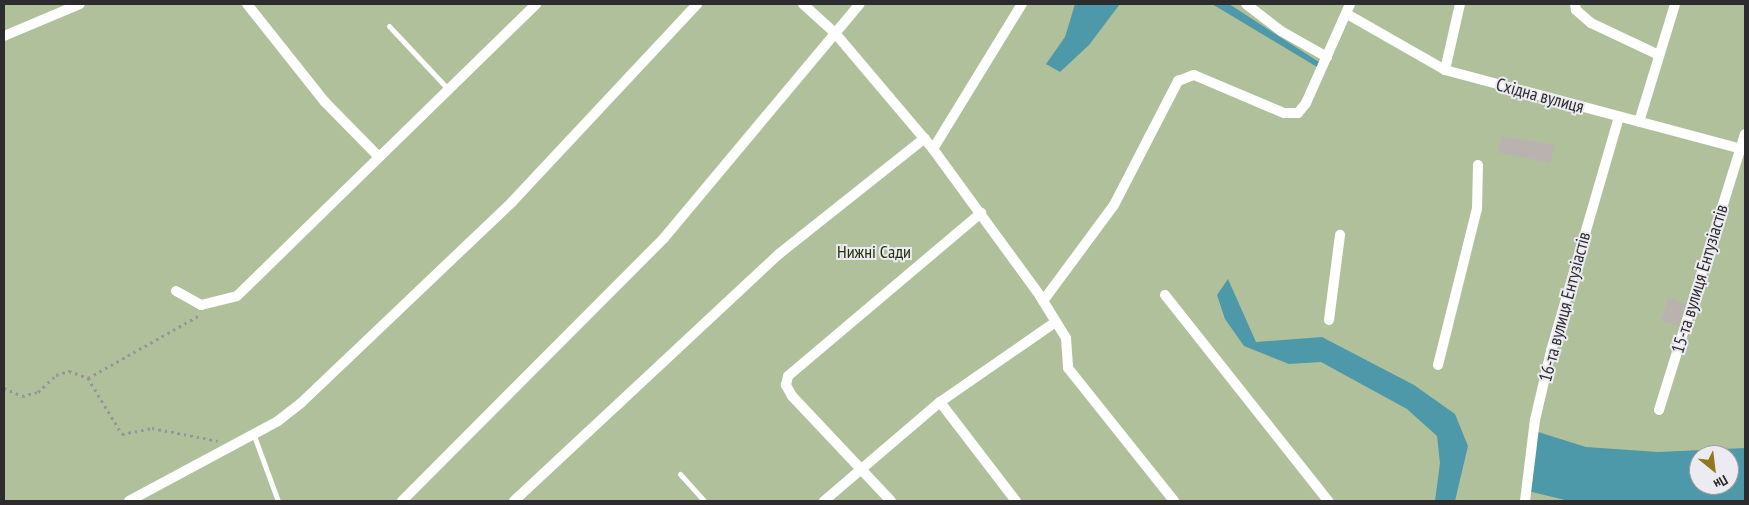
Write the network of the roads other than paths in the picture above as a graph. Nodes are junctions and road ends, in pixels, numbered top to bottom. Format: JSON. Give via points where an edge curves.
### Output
{"nodes":[{"id":1,"x":80,"y":4,"type":"edge"},
{"id":2,"x":247,"y":4,"type":"edge"},
{"id":3,"x":536,"y":4,"type":"edge"},
{"id":4,"x":697,"y":4,"type":"edge"},
{"id":5,"x":803,"y":4,"type":"edge"},
{"id":6,"x":860,"y":4,"type":"edge"},
{"id":7,"x":1022,"y":4,"type":"edge"},
{"id":8,"x":1246,"y":4,"type":"edge"},
{"id":9,"x":1350,"y":4,"type":"edge"},
{"id":10,"x":1460,"y":4,"type":"edge"},
{"id":11,"x":1575,"y":4,"type":"edge"},
{"id":12,"x":1675,"y":4,"type":"edge"},
{"id":13,"x":1346,"y":14,"type":"junction"},
{"id":14,"x":389,"y":26,"type":"dead end"},
{"id":15,"x":834,"y":33,"type":"junction"},
{"id":16,"x":4,"y":36,"type":"edge"},
{"id":17,"x":1660,"y":55,"type":"junction"},
{"id":18,"x":1327,"y":58,"type":"junction"},
{"id":19,"x":1445,"y":70,"type":"junction"},
{"id":20,"x":448,"y":89,"type":"junction"},
{"id":21,"x":1619,"y":117,"type":"junction"},
{"id":22,"x":1639,"y":122,"type":"junction"},
{"id":23,"x":1745,"y":134,"type":"edge"},
{"id":24,"x":925,"y":138,"type":"junction"},
{"id":25,"x":933,"y":148,"type":"junction"},
{"id":26,"x":1743,"y":150,"type":"edge"},
{"id":27,"x":379,"y":157,"type":"junction"},
{"id":28,"x":1478,"y":166,"type":"dead end"},
{"id":29,"x":981,"y":214,"type":"junction"},
{"id":30,"x":1340,"y":236,"type":"dead end"},
{"id":31,"x":176,"y":291,"type":"dead end"},
{"id":32,"x":1165,"y":295,"type":"dead end"},
{"id":33,"x":1043,"y":301,"type":"junction"},
{"id":34,"x":1330,"y":320,"type":"dead end"},
{"id":35,"x":1054,"y":323,"type":"junction"},
{"id":36,"x":1438,"y":365,"type":"dead end"},
{"id":37,"x":940,"y":402,"type":"junction"},
{"id":38,"x":1659,"y":410,"type":"dead end"},
{"id":39,"x":253,"y":432,"type":"junction"},
{"id":40,"x":861,"y":468,"type":"junction"},
{"id":41,"x":680,"y":474,"type":"dead end"},
{"id":42,"x":129,"y":501,"type":"edge"},
{"id":43,"x":278,"y":501,"type":"edge"},
{"id":44,"x":402,"y":501,"type":"edge"},
{"id":45,"x":514,"y":501,"type":"edge"},
{"id":46,"x":704,"y":501,"type":"edge"},
{"id":47,"x":824,"y":501,"type":"edge"},
{"id":48,"x":891,"y":501,"type":"edge"},
{"id":49,"x":1016,"y":501,"type":"edge"},
{"id":50,"x":1174,"y":501,"type":"edge"},
{"id":51,"x":1328,"y":501,"type":"edge"},
{"id":52,"x":1525,"y":501,"type":"edge"}],
"edges":[{"from":1,"to":16,"type":"street"},
{"from":2,"to":27,"type":"street","via":[[325,102]]},
{"from":3,"to":20,"type":"street"},
{"from":4,"to":39,"type":"street","via":[[512,202],[301,402],[278,421]]},
{"from":5,"to":15,"type":"street"},
{"from":6,"to":15,"type":"street"},
{"from":7,"to":25,"type":"street"},
{"from":8,"to":18,"type":"street","via":[[1281,31]]},
{"from":9,"to":13,"type":"street"},
{"from":10,"to":19,"type":"street"},
{"from":11,"to":17,"type":"street","via":[[1576,10],[1591,23]]},
{"from":12,"to":17,"type":"street"},
{"from":13,"to":18,"type":"street"},
{"from":13,"to":19,"type":"street","name":"Східна вулиця"},
{"from":14,"to":20,"type":"lane"},
{"from":15,"to":24,"type":"street"},
{"from":15,"to":44,"type":"street","via":[[664,238]]},
{"from":17,"to":22,"type":"street"},
{"from":18,"to":33,"type":"street","via":[[1298,113],[1284,114],[1194,75],[1178,81],[1114,205]]},
{"from":19,"to":21,"type":"street","name":"Східна вулиця"},
{"from":20,"to":27,"type":"street"},
{"from":21,"to":22,"type":"street","name":"Східна вулиця"},
{"from":21,"to":52,"type":"street","name":"16-та вулиця Ентузіастів","via":[[1551,351],[1535,420]]},
{"from":22,"to":26,"type":"street","name":"Східна вулиця"},
{"from":23,"to":26,"type":"street","name":"15-та вулиця Ентузіастів"},
{"from":24,"to":25,"type":"street"},
{"from":24,"to":45,"type":"street","via":[[779,254]]},
{"from":25,"to":29,"type":"street"},
{"from":26,"to":38,"type":"street","name":"15-та вулиця Ентузіастів"},
{"from":27,"to":31,"type":"street","via":[[237,296],[201,305]]},
{"from":28,"to":36,"type":"street","via":[[1477,209]]},
{"from":29,"to":33,"type":"street"},
{"from":29,"to":40,"type":"street","via":[[788,376],[786,385],[792,396]]},
{"from":30,"to":34,"type":"street"},
{"from":32,"to":51,"type":"street"},
{"from":33,"to":35,"type":"street"},
{"from":35,"to":37,"type":"street"},
{"from":35,"to":50,"type":"street","via":[[1066,338],[1068,368]]},
{"from":37,"to":40,"type":"street"},
{"from":37,"to":49,"type":"street"},
{"from":39,"to":42,"type":"street"},
{"from":39,"to":43,"type":"lane"},
{"from":40,"to":47,"type":"street"},
{"from":40,"to":48,"type":"street"},
{"from":41,"to":46,"type":"lane"}]}
